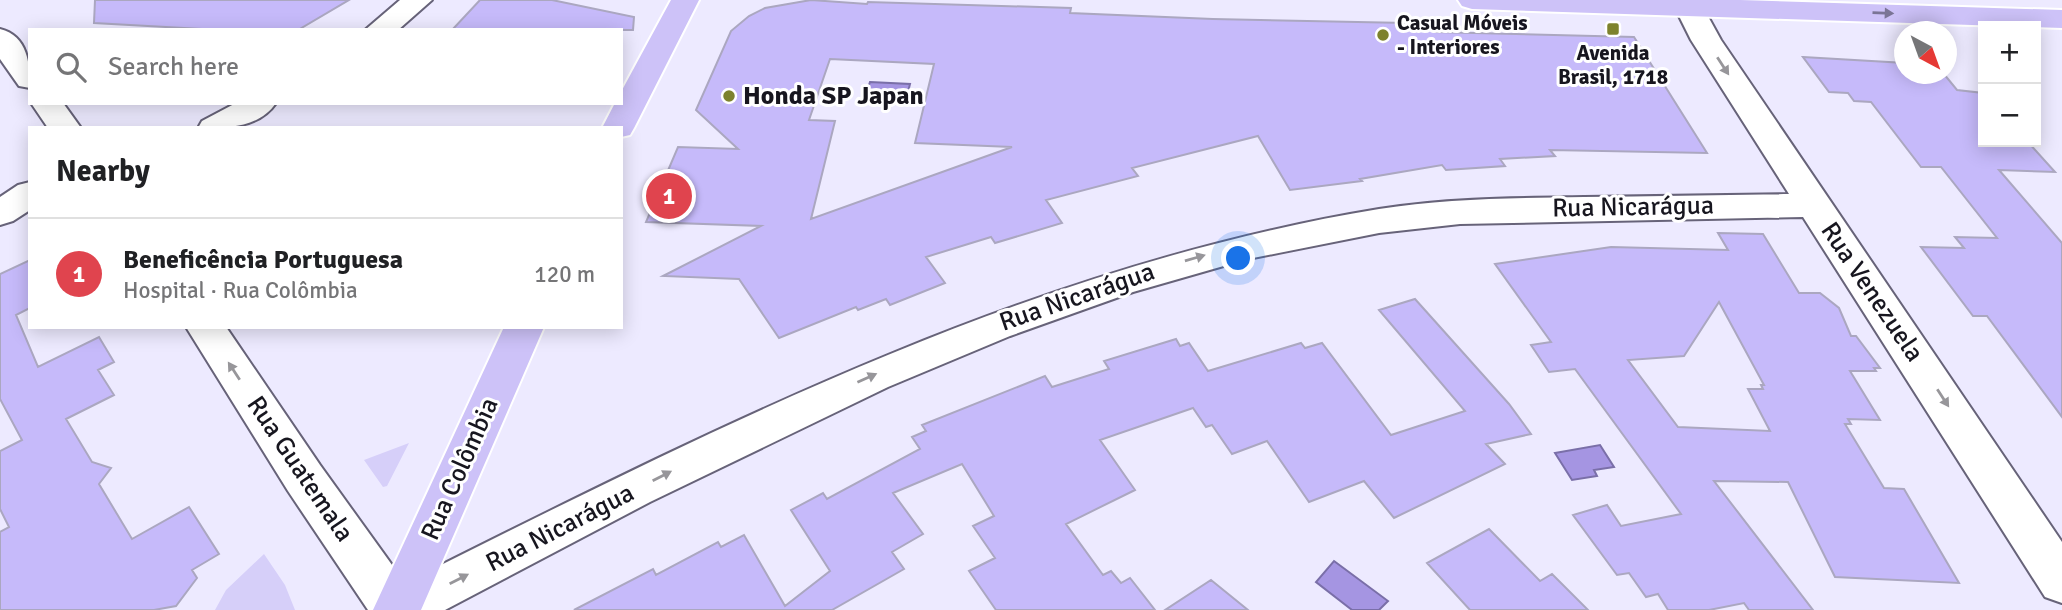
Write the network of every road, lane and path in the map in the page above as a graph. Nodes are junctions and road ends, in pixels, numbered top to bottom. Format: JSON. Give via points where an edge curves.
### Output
{"nodes":[{"id":1,"x":418,"y":0,"type":"edge"},
{"id":2,"x":685,"y":0,"type":"edge"},
{"id":3,"x":1472,"y":0,"type":"edge"},
{"id":4,"x":1687,"y":3,"type":"edge"},
{"id":5,"x":2062,"y":19,"type":"edge"},
{"id":6,"x":383,"y":28,"type":"edge"},
{"id":7,"x":0,"y":38,"type":"edge"},
{"id":8,"x":28,"y":76,"type":"edge"},
{"id":9,"x":48,"y":105,"type":"edge"},
{"id":10,"x":256,"y":105,"type":"edge"},
{"id":11,"x":64,"y":126,"type":"edge"},
{"id":12,"x":218,"y":126,"type":"edge"},
{"id":13,"x":619,"y":126,"type":"edge"},
{"id":14,"x":28,"y":194,"type":"edge"},
{"id":15,"x":1814,"y":205,"type":"junction"},
{"id":16,"x":0,"y":213,"type":"edge"},
{"id":17,"x":28,"y":213,"type":"edge"},
{"id":18,"x":0,"y":225,"type":"edge"},
{"id":19,"x":206,"y":329,"type":"edge"},
{"id":20,"x":523,"y":329,"type":"edge"},
{"id":21,"x":2062,"y":582,"type":"edge"},
{"id":22,"x":397,"y":610,"type":"edge"}],
"edges":[{"from":1,"to":6,"type":"street"},
{"from":2,"to":13,"type":"main road"},
{"from":3,"to":4,"type":"main road"},
{"from":4,"to":5,"type":"main road","one_way":true},
{"from":4,"to":15,"type":"street","name":"Rua Venezuela","one_way":true,"via":[[1706,40]]},
{"from":7,"to":8,"type":"street"},
{"from":9,"to":11,"type":"street"},
{"from":10,"to":12,"type":"street"},
{"from":14,"to":16,"type":"street"},
{"from":15,"to":21,"type":"street","name":"Rua Venezuela","one_way":true},
{"from":22,"to":15,"type":"street","name":"Rua Nicarágua","one_way":true,"via":[[767,422],[968,334],[1209,254],[1380,221],[1496,209]]},
{"from":17,"to":18,"type":"street"},
{"from":22,"to":19,"type":"street","name":"Rua Guatemala","one_way":true},
{"from":20,"to":22,"type":"main road","name":"Rua Colômbia"}]}
